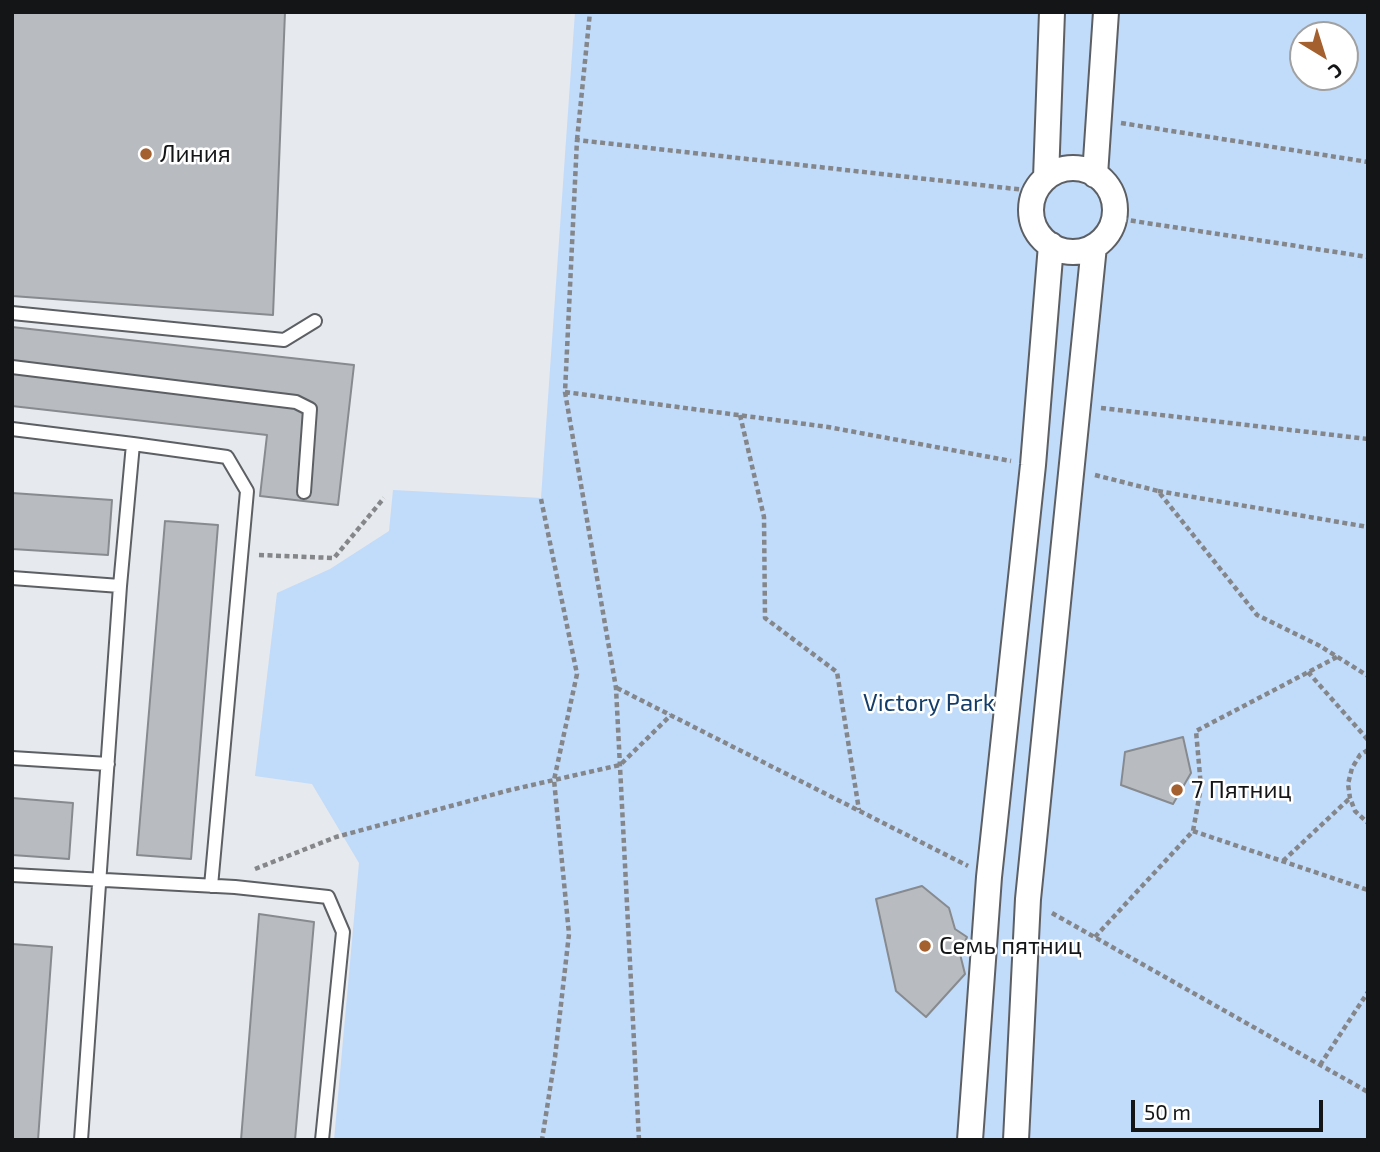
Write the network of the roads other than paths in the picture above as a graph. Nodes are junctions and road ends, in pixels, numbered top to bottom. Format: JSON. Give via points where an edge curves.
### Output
{"nodes":[{"id":1,"x":1052,"y":12,"type":"edge"},
{"id":2,"x":1106,"y":12,"type":"edge"},
{"id":3,"x":1095,"y":175,"type":"junction"},
{"id":4,"x":1039,"y":185,"type":"junction"},
{"id":5,"x":1051,"y":245,"type":"junction"},
{"id":6,"x":1094,"y":246,"type":"junction"},
{"id":7,"x":12,"y":313,"type":"edge"},
{"id":8,"x":315,"y":321,"type":"dead end"},
{"id":9,"x":12,"y":367,"type":"edge"},
{"id":10,"x":12,"y":429,"type":"edge"},
{"id":11,"x":133,"y":444,"type":"junction"},
{"id":12,"x":304,"y":492,"type":"dead end"},
{"id":13,"x":12,"y":578,"type":"edge"},
{"id":14,"x":120,"y":586,"type":"junction"},
{"id":15,"x":12,"y":758,"type":"edge"},
{"id":16,"x":108,"y":764,"type":"junction"},
{"id":17,"x":12,"y":875,"type":"edge"},
{"id":18,"x":100,"y":880,"type":"junction"},
{"id":19,"x":211,"y":886,"type":"junction"},
{"id":20,"x":81,"y":1140,"type":"edge"},
{"id":21,"x":321,"y":1140,"type":"edge"},
{"id":22,"x":970,"y":1140,"type":"edge"},
{"id":23,"x":1016,"y":1140,"type":"edge"}],
"edges":[{"from":1,"to":4,"type":"street"},
{"from":2,"to":3,"type":"street"},
{"from":3,"to":4,"type":"street","via":[[1073,168],[1058,171]]},
{"from":3,"to":6,"type":"street","via":[[1109,188],[1114,218],[1104,239]]},
{"from":4,"to":5,"type":"street","via":[[1032,216],[1043,240]]},
{"from":5,"to":6,"type":"street","via":[[1067,252]]},
{"from":5,"to":22,"type":"street","via":[[1033,465],[989,877]]},
{"from":6,"to":23,"type":"street","via":[[1028,899]]},
{"from":7,"to":8,"type":"lane","via":[[284,340]]},
{"from":9,"to":12,"type":"lane","via":[[296,402],[310,409]]},
{"from":10,"to":11,"type":"lane"},
{"from":11,"to":14,"type":"lane"},
{"from":11,"to":19,"type":"lane","via":[[227,457],[247,491]]},
{"from":13,"to":14,"type":"lane"},
{"from":14,"to":16,"type":"lane"},
{"from":15,"to":16,"type":"lane"},
{"from":16,"to":18,"type":"lane"},
{"from":17,"to":18,"type":"lane"},
{"from":18,"to":19,"type":"lane"},
{"from":18,"to":20,"type":"lane"},
{"from":19,"to":21,"type":"lane","via":[[328,897],[338,920],[343,932]]}]}
